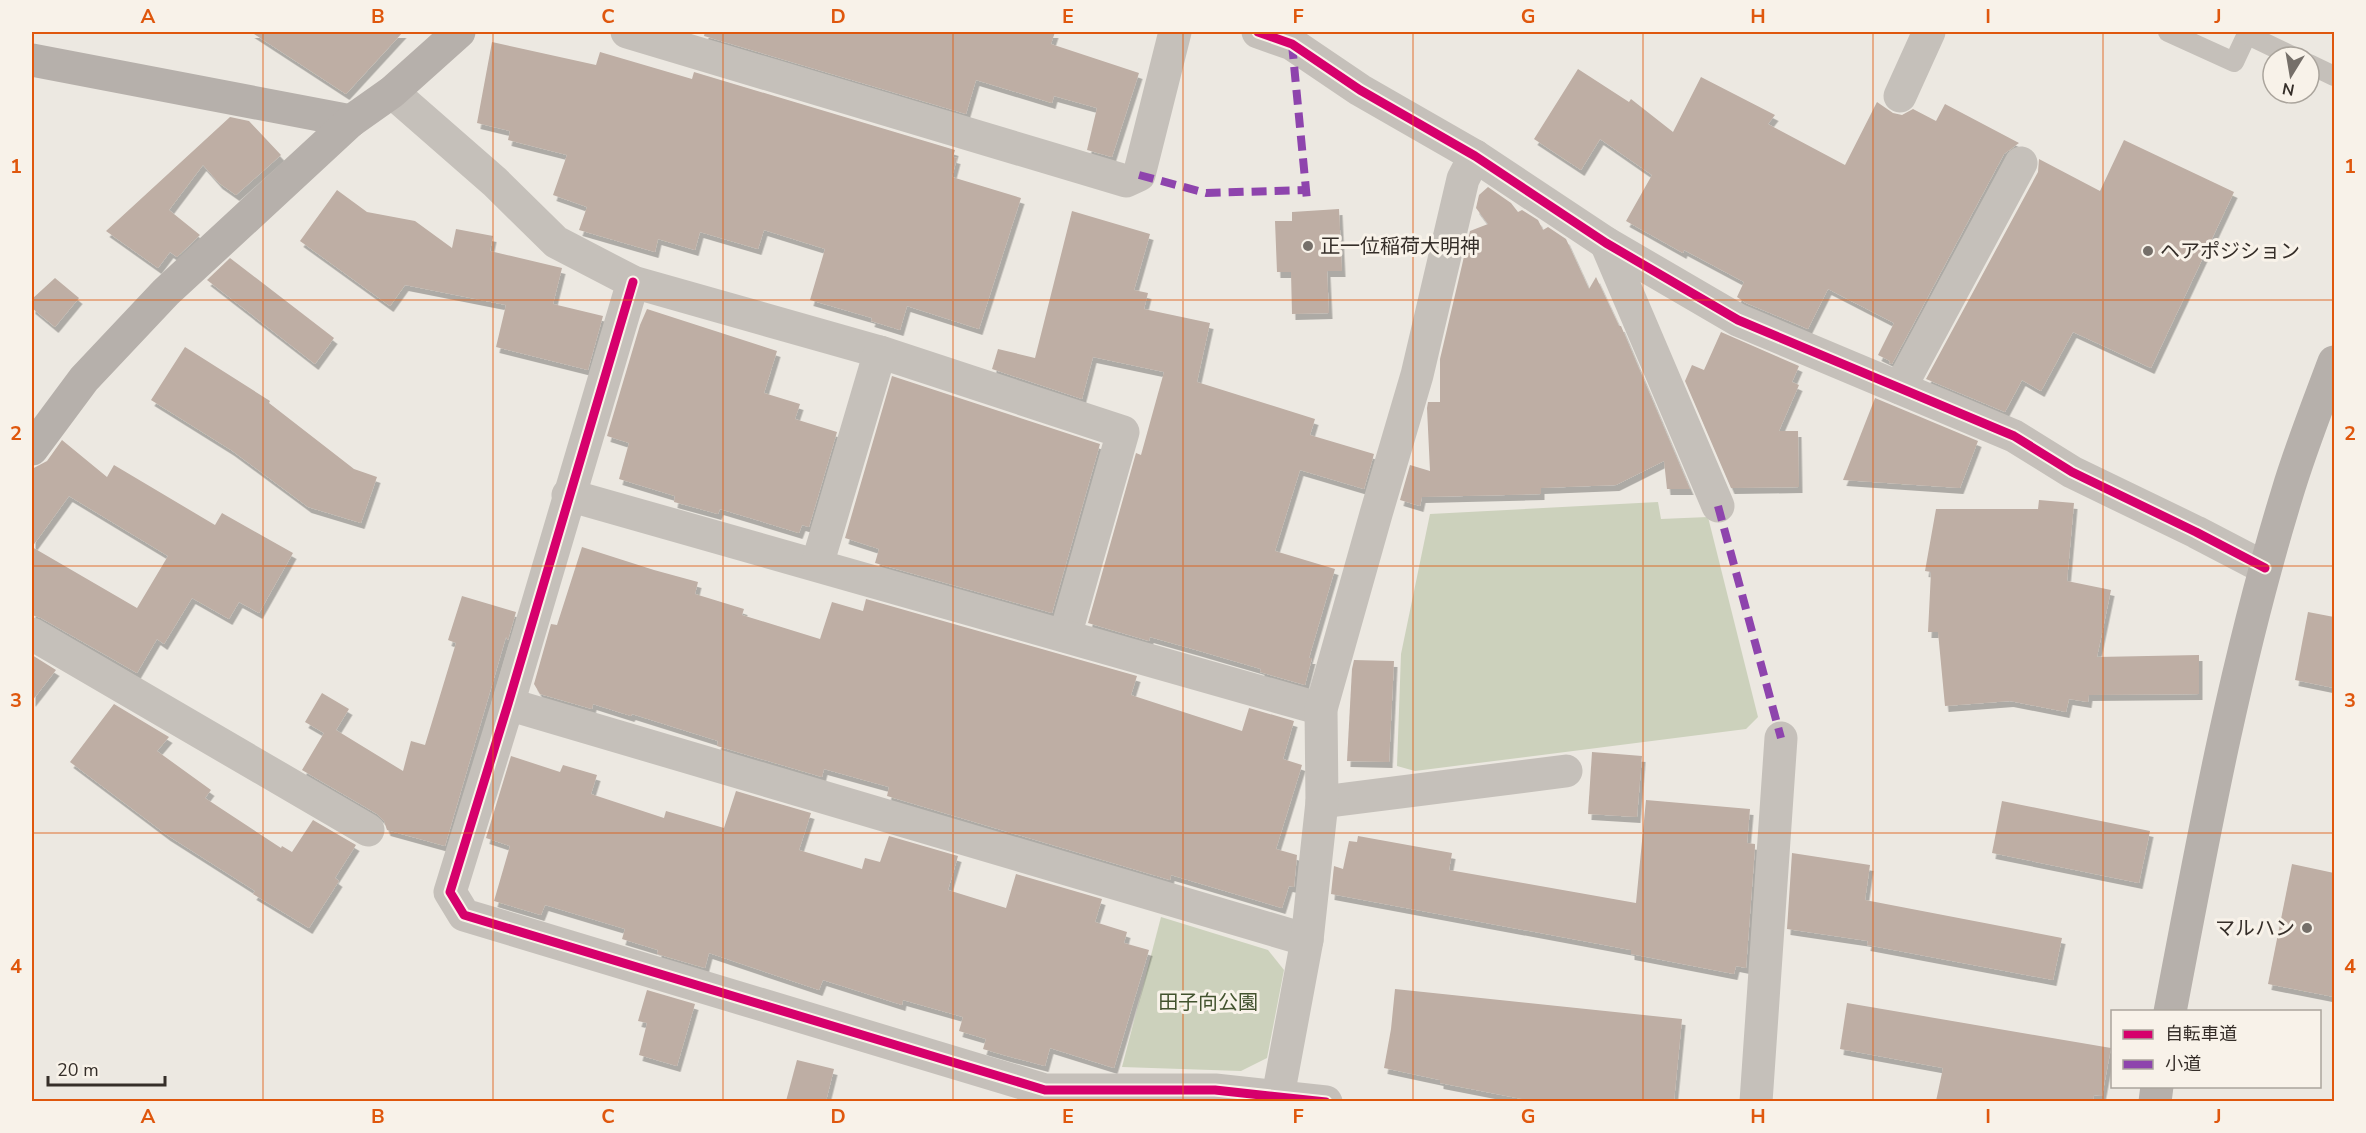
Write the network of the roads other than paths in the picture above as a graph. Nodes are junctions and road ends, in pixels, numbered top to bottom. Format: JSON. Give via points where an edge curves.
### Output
{"nodes":[{"id":1,"x":459,"y":32,"type":"edge"},
{"id":2,"x":627,"y":32,"type":"edge"},
{"id":3,"x":1175,"y":32,"type":"edge"},
{"id":4,"x":1258,"y":32,"type":"edge"},
{"id":5,"x":1929,"y":32,"type":"edge"},
{"id":6,"x":2168,"y":32,"type":"edge"},
{"id":7,"x":2247,"y":33,"type":"edge"},
{"id":8,"x":2270,"y":45,"type":"edge"},
{"id":9,"x":32,"y":60,"type":"edge"},
{"id":10,"x":392,"y":92,"type":"junction"},
{"id":11,"x":1900,"y":96,"type":"dead end"},
{"id":12,"x":351,"y":121,"type":"junction"},
{"id":13,"x":1475,"y":156,"type":"junction"},
{"id":14,"x":2021,"y":163,"type":"dead end"},
{"id":15,"x":1606,"y":243,"type":"junction"},
{"id":16,"x":633,"y":282,"type":"junction"},
{"id":17,"x":880,"y":352,"type":"junction"},
{"id":18,"x":2334,"y":362,"type":"edge"},
{"id":19,"x":1900,"y":388,"type":"junction"},
{"id":20,"x":32,"y":449,"type":"edge"},
{"id":21,"x":568,"y":495,"type":"junction"},
{"id":22,"x":1718,"y":506,"type":"dead end"},
{"id":23,"x":817,"y":565,"type":"junction"},
{"id":24,"x":2265,"y":568,"type":"junction"},
{"id":25,"x":32,"y":634,"type":"edge"},
{"id":26,"x":1065,"y":636,"type":"junction"},
{"id":27,"x":508,"y":704,"type":"junction"},
{"id":28,"x":1322,"y":709,"type":"junction"},
{"id":29,"x":1781,"y":738,"type":"dead end"},
{"id":30,"x":1566,"y":771,"type":"dead end"},
{"id":31,"x":1322,"y":802,"type":"junction"},
{"id":32,"x":368,"y":830,"type":"dead end"},
{"id":33,"x":1307,"y":940,"type":"junction"},
{"id":34,"x":2170,"y":1010,"type":"edge"},
{"id":35,"x":1278,"y":1096,"type":"junction"},
{"id":36,"x":1326,"y":1101,"type":"edge"},
{"id":37,"x":1756,"y":1101,"type":"edge"}],
"edges":[{"from":1,"to":10,"type":"street"},
{"from":2,"to":3,"type":"street","via":[[1126,181],[1138,175]]},
{"from":4,"to":13,"type":"street","via":[[1292,44],[1360,90]]},
{"from":5,"to":11,"type":"street"},
{"from":6,"to":7,"type":"lane","via":[[2234,62]]},
{"from":7,"to":8,"type":"lane"},
{"from":9,"to":12,"type":"street"},
{"from":10,"to":12,"type":"street"},
{"from":10,"to":16,"type":"street","via":[[495,182],[556,242]]},
{"from":12,"to":20,"type":"street","via":[[166,292],[84,379]]},
{"from":13,"to":15,"type":"street"},
{"from":13,"to":28,"type":"street","via":[[1462,179],[1417,375]]},
{"from":14,"to":19,"type":"street"},
{"from":15,"to":19,"type":"street","via":[[1738,320]]},
{"from":15,"to":22,"type":"street"},
{"from":16,"to":17,"type":"street"},
{"from":16,"to":21,"type":"street"},
{"from":17,"to":23,"type":"street"},
{"from":17,"to":26,"type":"street","via":[[1123,432]]},
{"from":18,"to":24,"type":"street","via":[[2287,492]]},
{"from":19,"to":24,"type":"street","via":[[2014,436],[2072,472]]},
{"from":21,"to":23,"type":"street"},
{"from":21,"to":27,"type":"street"},
{"from":23,"to":26,"type":"street"},
{"from":24,"to":34,"type":"street","via":[[2212,792]]},
{"from":25,"to":32,"type":"street"},
{"from":26,"to":28,"type":"street"},
{"from":27,"to":33,"type":"street"},
{"from":27,"to":35,"type":"street","via":[[450,892],[464,915],[1045,1090],[1215,1090]]},
{"from":28,"to":31,"type":"street"},
{"from":29,"to":37,"type":"street"},
{"from":30,"to":31,"type":"street"},
{"from":31,"to":33,"type":"street"},
{"from":33,"to":35,"type":"street"},
{"from":35,"to":36,"type":"street"}]}
